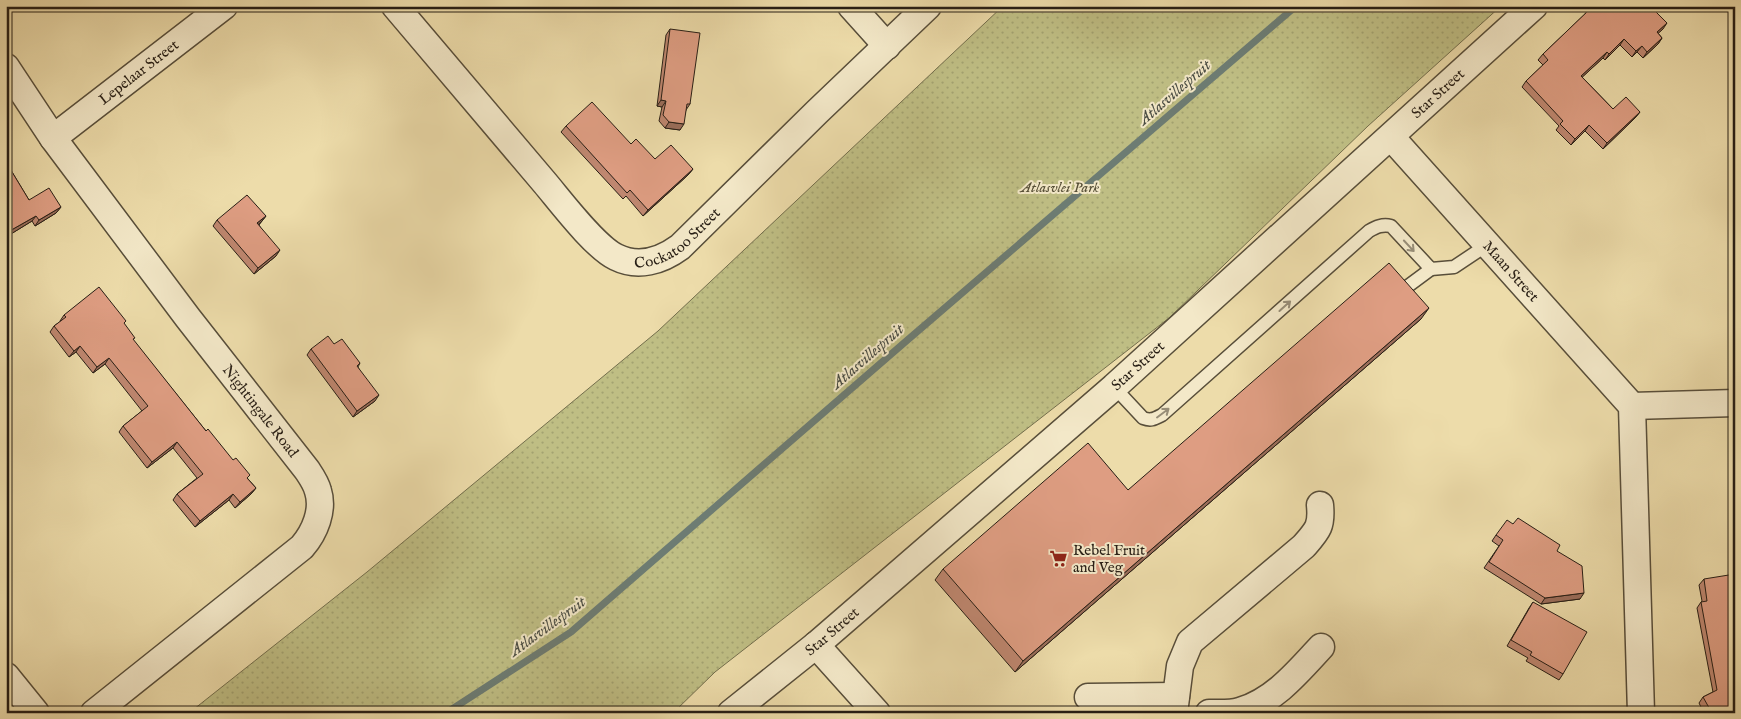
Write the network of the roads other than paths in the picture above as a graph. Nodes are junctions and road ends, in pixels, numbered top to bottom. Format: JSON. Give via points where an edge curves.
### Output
{"nodes":[{"id":1,"x":224,"y":6,"type":"edge"},
{"id":2,"x":395,"y":6,"type":"edge"},
{"id":3,"x":851,"y":6,"type":"edge"},
{"id":4,"x":928,"y":6,"type":"edge"},
{"id":5,"x":1534,"y":6,"type":"edge"},
{"id":6,"x":887,"y":46,"type":"junction"},
{"id":7,"x":6,"y":67,"type":"edge"},
{"id":8,"x":1390,"y":137,"type":"junction"},
{"id":9,"x":53,"y":138,"type":"junction"},
{"id":10,"x":1487,"y":245,"type":"junction"},
{"id":11,"x":1431,"y":269,"type":"junction"},
{"id":12,"x":1404,"y":289,"type":"edge"},
{"id":13,"x":1114,"y":386,"type":"junction"},
{"id":14,"x":1735,"y":403,"type":"edge"},
{"id":15,"x":1632,"y":406,"type":"junction"},
{"id":16,"x":1320,"y":505,"type":"dead end"},
{"id":17,"x":816,"y":644,"type":"junction"},
{"id":18,"x":1321,"y":647,"type":"dead end"},
{"id":19,"x":6,"y":676,"type":"edge"},
{"id":20,"x":1088,"y":697,"type":"dead end"},
{"id":21,"x":1175,"y":704,"type":"edge"},
{"id":22,"x":36,"y":713,"type":"edge"},
{"id":23,"x":94,"y":713,"type":"edge"},
{"id":24,"x":731,"y":713,"type":"edge"},
{"id":25,"x":877,"y":713,"type":"edge"},
{"id":26,"x":1209,"y":713,"type":"edge"},
{"id":27,"x":1641,"y":713,"type":"edge"}],
"edges":[{"from":1,"to":9,"type":"street","name":"Lepelaar Street"},
{"from":2,"to":6,"type":"street","name":"Cockatoo Street","via":[[605,250],[616,257],[639,262],[668,256],[680,247]]},
{"from":3,"to":6,"type":"street"},
{"from":4,"to":6,"type":"street","name":"Cockatoo Street"},
{"from":5,"to":8,"type":"street","name":"Star Street"},
{"from":7,"to":9,"type":"street","name":"Nightingale Road"},
{"from":8,"to":10,"type":"street","name":"Maan Street"},
{"from":8,"to":13,"type":"street","name":"Star Street"},
{"from":9,"to":23,"type":"street","name":"Nightingale Road","via":[[307,470],[320,499],[315,526],[302,546]]},
{"from":10,"to":11,"type":"lane","via":[[1454,268]]},
{"from":10,"to":15,"type":"street","name":"Maan Street"},
{"from":11,"to":12,"type":"lane"},
{"from":13,"to":11,"type":"lane","one_way":true,"via":[[1143,418],[1153,420],[1162,415],[1376,227],[1391,226]]},
{"from":13,"to":17,"type":"street","name":"Star Street"},
{"from":14,"to":15,"type":"street"},
{"from":15,"to":27,"type":"street"},
{"from":16,"to":21,"type":"street","via":[[1322,520],[1304,546],[1190,642],[1180,666]]},
{"from":17,"to":24,"type":"street","name":"Star Street"},
{"from":17,"to":25,"type":"street"},
{"from":18,"to":26,"type":"street","via":[[1287,684],[1256,705],[1238,712]]},
{"from":19,"to":22,"type":"street"},
{"from":20,"to":21,"type":"street"}]}
